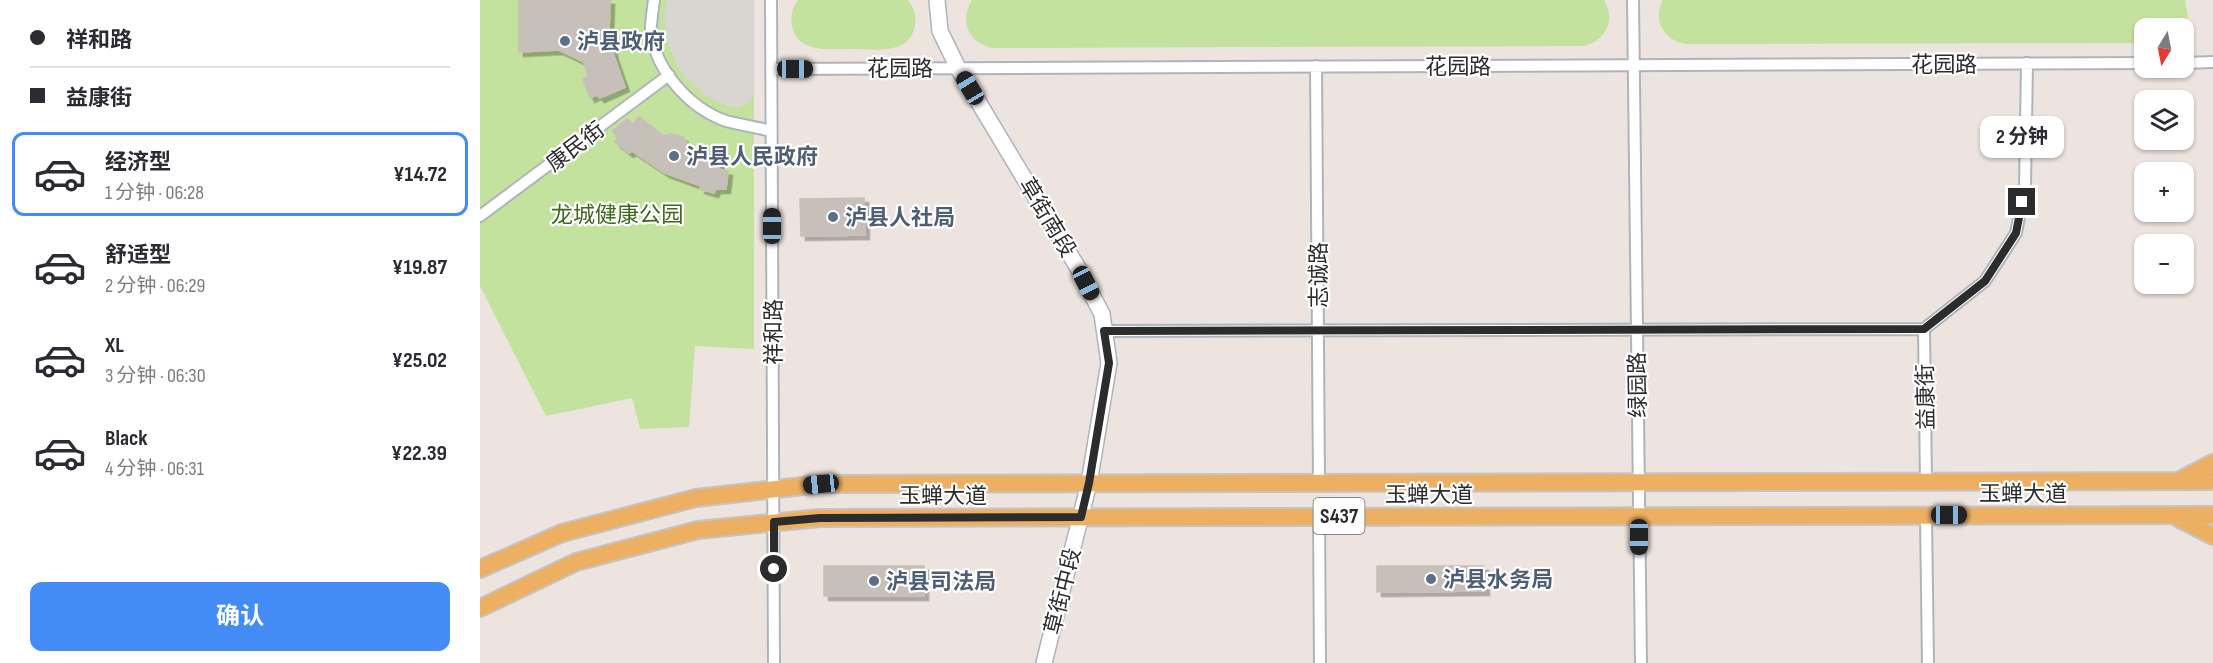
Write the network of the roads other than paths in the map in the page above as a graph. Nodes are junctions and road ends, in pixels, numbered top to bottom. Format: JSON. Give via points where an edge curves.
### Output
{"nodes":[{"id":1,"x":654,"y":0,"type":"edge"},
{"id":2,"x":771,"y":0,"type":"edge"},
{"id":3,"x":937,"y":0,"type":"edge"},
{"id":4,"x":1633,"y":0,"type":"edge"},
{"id":5,"x":2213,"y":62,"type":"edge"},
{"id":6,"x":2028,"y":63,"type":"junction"},
{"id":7,"x":2134,"y":63,"type":"edge"},
{"id":8,"x":2194,"y":63,"type":"edge"},
{"id":9,"x":1634,"y":65,"type":"junction"},
{"id":10,"x":1316,"y":66,"type":"junction"},
{"id":11,"x":958,"y":68,"type":"junction"},
{"id":12,"x":771,"y":69,"type":"junction"},
{"id":13,"x":669,"y":75,"type":"junction"},
{"id":14,"x":771,"y":131,"type":"junction"},
{"id":15,"x":480,"y":216,"type":"edge"},
{"id":16,"x":1637,"y":329,"type":"junction"},
{"id":17,"x":1924,"y":329,"type":"junction"},
{"id":18,"x":1318,"y":330,"type":"junction"},
{"id":19,"x":1104,"y":331,"type":"junction"},
{"id":20,"x":2213,"y":463,"type":"edge"},
{"id":21,"x":2175,"y":481,"type":"junction"},
{"id":22,"x":1639,"y":482,"type":"junction"},
{"id":23,"x":1926,"y":482,"type":"junction"},
{"id":24,"x":2213,"y":482,"type":"edge"},
{"id":25,"x":1089,"y":483,"type":"junction"},
{"id":26,"x":1319,"y":483,"type":"junction"},
{"id":27,"x":773,"y":489,"type":"junction"},
{"id":28,"x":2173,"y":515,"type":"junction"},
{"id":29,"x":2213,"y":515,"type":"edge"},
{"id":30,"x":1319,"y":516,"type":"junction"},
{"id":31,"x":1639,"y":516,"type":"junction"},
{"id":32,"x":1926,"y":516,"type":"junction"},
{"id":33,"x":1081,"y":517,"type":"junction"},
{"id":34,"x":774,"y":522,"type":"junction"},
{"id":35,"x":2213,"y":536,"type":"edge"},
{"id":36,"x":480,"y":569,"type":"edge"},
{"id":37,"x":480,"y":608,"type":"edge"},
{"id":38,"x":774,"y":663,"type":"edge"},
{"id":39,"x":1044,"y":663,"type":"edge"},
{"id":40,"x":1320,"y":663,"type":"edge"},
{"id":41,"x":1641,"y":663,"type":"edge"},
{"id":42,"x":1928,"y":663,"type":"edge"}],
"edges":[{"from":1,"to":13,"type":"street","via":[[651,28],[659,62]]},
{"from":2,"to":12,"type":"street","name":"祥和路"},
{"from":3,"to":11,"type":"main road","name":"草街南段","via":[[940,31]]},
{"from":4,"to":9,"type":"street","name":"绿园路"},
{"from":5,"to":8,"type":"street"},
{"from":6,"to":7,"type":"street","name":"花园路"},
{"from":6,"to":9,"type":"street","name":"花园路"},
{"from":6,"to":17,"type":"street","via":[[2025,186],[2016,233],[1985,281]]},
{"from":9,"to":10,"type":"street","name":"花园路"},
{"from":9,"to":16,"type":"street","name":"绿园路"},
{"from":10,"to":11,"type":"street","name":"花园路"},
{"from":10,"to":18,"type":"street","name":"志诚路"},
{"from":11,"to":12,"type":"street","name":"花园路"},
{"from":11,"to":19,"type":"main road","name":"草街南段","via":[[1078,268],[1102,314]]},
{"from":12,"to":14,"type":"street","name":"祥和路"},
{"from":13,"to":14,"type":"street","via":[[704,111],[726,121]]},
{"from":13,"to":15,"type":"street","name":"康民街"},
{"from":14,"to":27,"type":"street","name":"祥和路"},
{"from":16,"to":17,"type":"street"},
{"from":16,"to":18,"type":"street"},
{"from":16,"to":22,"type":"street","name":"绿园路"},
{"from":17,"to":23,"type":"street","name":"益康街"},
{"from":18,"to":19,"type":"street"},
{"from":18,"to":26,"type":"street","name":"志诚路"},
{"from":19,"to":25,"type":"main road","name":"草街南段","via":[[1109,363]]},
{"from":20,"to":21,"type":"main road"},
{"from":21,"to":23,"type":"main road","name":"玉蝉大道","number":"S437"},
{"from":21,"to":24,"type":"main road","name":"玉蝉大道","number":"S437"},
{"from":22,"to":23,"type":"main road","name":"玉蝉大道","number":"S437"},
{"from":22,"to":26,"type":"main road","name":"玉蝉大道","number":"S437"},
{"from":22,"to":31,"type":"street","name":"绿园路"},
{"from":25,"to":26,"type":"main road","name":"玉蝉大道","number":"S437"},
{"from":25,"to":27,"type":"main road","name":"玉蝉大道","number":"S437","via":[[821,484]]},
{"from":25,"to":33,"type":"main road","name":"草街中段"},
{"from":27,"to":34,"type":"street","name":"祥和路"},
{"from":27,"to":36,"type":"main road","name":"玉蝉大道","number":"S437","via":[[696,498],[562,533]]},
{"from":28,"to":29,"type":"main road","name":"玉蝉大道","number":"S437"},
{"from":28,"to":32,"type":"main road","name":"玉蝉大道","number":"S437"},
{"from":28,"to":35,"type":"main road"},
{"from":30,"to":31,"type":"main road","name":"玉蝉大道","number":"S437"},
{"from":30,"to":33,"type":"main road","name":"玉蝉大道","number":"S437"},
{"from":30,"to":40,"type":"street"},
{"from":31,"to":32,"type":"main road","name":"玉蝉大道","number":"S437"},
{"from":31,"to":41,"type":"street","name":"绿园路"},
{"from":32,"to":42,"type":"street"},
{"from":33,"to":34,"type":"main road","name":"玉蝉大道","number":"S437","via":[[820,518]]},
{"from":33,"to":39,"type":"main road","name":"草街中段"},
{"from":34,"to":37,"type":"main road","name":"玉蝉大道","number":"S437","via":[[698,530],[576,562]]},
{"from":34,"to":38,"type":"street","name":"祥和路"}]}
